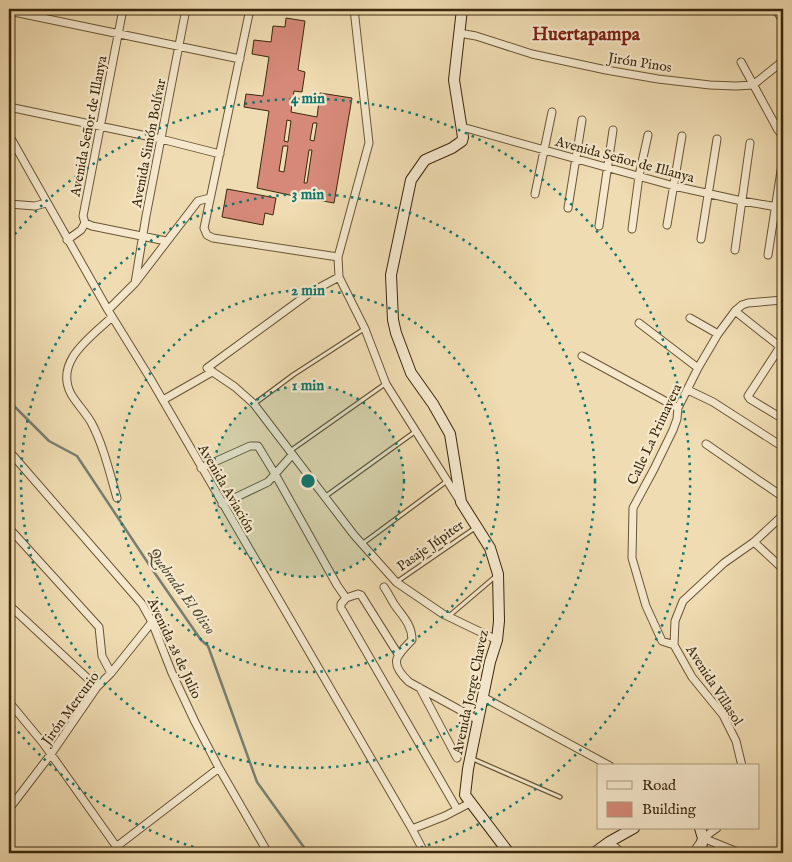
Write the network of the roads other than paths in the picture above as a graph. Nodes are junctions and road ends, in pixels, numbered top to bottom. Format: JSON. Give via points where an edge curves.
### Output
{"nodes":[{"id":1,"x":123,"y":9,"type":"edge"},
{"id":2,"x":186,"y":9,"type":"edge"},
{"id":3,"x":250,"y":9,"type":"edge"},
{"id":4,"x":354,"y":9,"type":"edge"},
{"id":5,"x":462,"y":9,"type":"edge"},
{"id":6,"x":775,"y":9,"type":"edge"},
{"id":7,"x":9,"y":11,"type":"edge"},
{"id":8,"x":783,"y":20,"type":"edge"},
{"id":9,"x":459,"y":33,"type":"junction"},
{"id":10,"x":118,"y":34,"type":"junction"},
{"id":11,"x":179,"y":47,"type":"junction"},
{"id":12,"x":240,"y":59,"type":"junction"},
{"id":13,"x":783,"y":61,"type":"edge"},
{"id":14,"x":740,"y":62,"type":"dead end"},
{"id":15,"x":753,"y":85,"type":"junction"},
{"id":16,"x":9,"y":107,"type":"edge"},
{"id":17,"x":552,"y":112,"type":"dead end"},
{"id":18,"x":582,"y":120,"type":"dead end"},
{"id":19,"x":101,"y":127,"type":"junction"},
{"id":20,"x":462,"y":127,"type":"junction"},
{"id":21,"x":614,"y":130,"type":"dead end"},
{"id":22,"x":9,"y":135,"type":"edge"},
{"id":23,"x":648,"y":135,"type":"dead end"},
{"id":24,"x":682,"y":136,"type":"dead end"},
{"id":25,"x":783,"y":137,"type":"edge"},
{"id":26,"x":161,"y":139,"type":"junction"},
{"id":27,"x":717,"y":139,"type":"dead end"},
{"id":28,"x":750,"y":143,"type":"dead end"},
{"id":29,"x":544,"y":149,"type":"junction"},
{"id":30,"x":220,"y":154,"type":"junction"},
{"id":31,"x":576,"y":158,"type":"junction"},
{"id":32,"x":783,"y":158,"type":"edge"},
{"id":33,"x":608,"y":168,"type":"junction"},
{"id":34,"x":639,"y":176,"type":"junction"},
{"id":35,"x":674,"y":186,"type":"junction"},
{"id":36,"x":535,"y":194,"type":"dead end"},
{"id":37,"x":708,"y":194,"type":"junction"},
{"id":38,"x":210,"y":198,"type":"junction"},
{"id":39,"x":742,"y":201,"type":"junction"},
{"id":40,"x":46,"y":203,"type":"junction"},
{"id":41,"x":9,"y":204,"type":"edge"},
{"id":42,"x":568,"y":208,"type":"dead end"},
{"id":43,"x":779,"y":208,"type":"edge"},
{"id":44,"x":85,"y":223,"type":"junction"},
{"id":45,"x":667,"y":225,"type":"dead end"},
{"id":46,"x":599,"y":226,"type":"dead end"},
{"id":47,"x":632,"y":229,"type":"dead end"},
{"id":48,"x":142,"y":237,"type":"junction"},
{"id":49,"x":701,"y":239,"type":"dead end"},
{"id":50,"x":67,"y":240,"type":"junction"},
{"id":51,"x":166,"y":241,"type":"junction"},
{"id":52,"x":734,"y":250,"type":"dead end"},
{"id":53,"x":768,"y":255,"type":"dead end"},
{"id":54,"x":338,"y":257,"type":"junction"},
{"id":55,"x":339,"y":277,"type":"junction"},
{"id":56,"x":135,"y":283,"type":"junction"},
{"id":57,"x":783,"y":300,"type":"edge"},
{"id":58,"x":108,"y":310,"type":"junction"},
{"id":59,"x":735,"y":311,"type":"junction"},
{"id":60,"x":112,"y":317,"type":"junction"},
{"id":61,"x":690,"y":318,"type":"dead end"},
{"id":62,"x":639,"y":323,"type":"dead end"},
{"id":63,"x":365,"y":328,"type":"junction"},
{"id":64,"x":718,"y":334,"type":"junction"},
{"id":65,"x":782,"y":348,"type":"edge"},
{"id":66,"x":582,"y":356,"type":"dead end"},
{"id":67,"x":698,"y":368,"type":"junction"},
{"id":68,"x":212,"y":372,"type":"junction"},
{"id":69,"x":386,"y":384,"type":"junction"},
{"id":70,"x":688,"y":390,"type":"junction"},
{"id":71,"x":163,"y":400,"type":"junction"},
{"id":72,"x":254,"y":404,"type":"junction"},
{"id":73,"x":678,"y":408,"type":"junction"},
{"id":74,"x":783,"y":419,"type":"edge"},
{"id":75,"x":417,"y":431,"type":"junction"},
{"id":76,"x":706,"y":444,"type":"dead end"},
{"id":77,"x":783,"y":447,"type":"edge"},
{"id":78,"x":9,"y":451,"type":"edge"},
{"id":79,"x":291,"y":453,"type":"junction"},
{"id":80,"x":201,"y":468,"type":"junction"},
{"id":81,"x":275,"y":474,"type":"junction"},
{"id":82,"x":447,"y":480,"type":"junction"},
{"id":83,"x":325,"y":497,"type":"junction"},
{"id":84,"x":783,"y":497,"type":"edge"},
{"id":85,"x":117,"y":498,"type":"dead end"},
{"id":86,"x":461,"y":502,"type":"junction"},
{"id":87,"x":222,"y":504,"type":"junction"},
{"id":88,"x":783,"y":515,"type":"edge"},
{"id":89,"x":477,"y":526,"type":"junction"},
{"id":90,"x":9,"y":528,"type":"edge"},
{"id":91,"x":754,"y":542,"type":"junction"},
{"id":92,"x":362,"y":544,"type":"junction"},
{"id":93,"x":783,"y":569,"type":"edge"},
{"id":94,"x":498,"y":574,"type":"junction"},
{"id":95,"x":396,"y":582,"type":"junction"},
{"id":96,"x":384,"y":587,"type":"dead end"},
{"id":97,"x":346,"y":598,"type":"junction"},
{"id":98,"x":9,"y":605,"type":"edge"},
{"id":99,"x":448,"y":617,"type":"junction"},
{"id":100,"x":152,"y":622,"type":"junction"},
{"id":101,"x":497,"y":640,"type":"junction"},
{"id":102,"x":674,"y":645,"type":"junction"},
{"id":103,"x":398,"y":654,"type":"junction"},
{"id":104,"x":111,"y":673,"type":"junction"},
{"id":105,"x":97,"y":687,"type":"junction"},
{"id":106,"x":420,"y":688,"type":"junction"},
{"id":107,"x":483,"y":697,"type":"junction"},
{"id":108,"x":9,"y":702,"type":"edge"},
{"id":109,"x":478,"y":720,"type":"junction"},
{"id":110,"x":51,"y":754,"type":"junction"},
{"id":111,"x":457,"y":758,"type":"dead end"},
{"id":112,"x":470,"y":758,"type":"junction"},
{"id":113,"x":606,"y":764,"type":"edge"},
{"id":114,"x":742,"y":764,"type":"edge"},
{"id":115,"x":219,"y":768,"type":"junction"},
{"id":116,"x":560,"y":797,"type":"dead end"},
{"id":117,"x":470,"y":803,"type":"junction"},
{"id":118,"x":9,"y":809,"type":"edge"},
{"id":119,"x":457,"y":810,"type":"junction"},
{"id":120,"x":412,"y":829,"type":"junction"},
{"id":121,"x":630,"y":830,"type":"edge"},
{"id":122,"x":702,"y":833,"type":"edge"},
{"id":123,"x":609,"y":842,"type":"junction"},
{"id":124,"x":119,"y":850,"type":"edge"},
{"id":125,"x":268,"y":853,"type":"edge"},
{"id":126,"x":423,"y":853,"type":"edge"},
{"id":127,"x":509,"y":853,"type":"edge"},
{"id":128,"x":594,"y":853,"type":"edge"},
{"id":129,"x":622,"y":853,"type":"edge"},
{"id":130,"x":693,"y":853,"type":"edge"},
{"id":131,"x":700,"y":853,"type":"edge"},
{"id":132,"x":740,"y":853,"type":"edge"}],
"edges":[{"from":1,"to":10,"type":"street","name":"Avenida Señor de Illanya"},
{"from":2,"to":11,"type":"street","name":"Avenida Simón Bolívar"},
{"from":3,"to":12,"type":"street"},
{"from":4,"to":54,"type":"street","via":[[368,142]]},
{"from":5,"to":9,"type":"street"},
{"from":6,"to":8,"type":"street"},
{"from":7,"to":10,"type":"street"},
{"from":9,"to":15,"type":"street","name":"Jirón Pinos","via":[[532,54],[632,75],[710,85]]},
{"from":9,"to":20,"type":"street","via":[[454,80]]},
{"from":10,"to":11,"type":"street"},
{"from":10,"to":19,"type":"street","name":"Avenida Señor de Illanya"},
{"from":11,"to":12,"type":"street"},
{"from":11,"to":26,"type":"street","name":"Avenida Simón Bolívar"},
{"from":12,"to":30,"type":"street"},
{"from":13,"to":15,"type":"street"},
{"from":14,"to":15,"type":"street"},
{"from":15,"to":25,"type":"street"},
{"from":16,"to":19,"type":"street"},
{"from":17,"to":29,"type":"street"},
{"from":18,"to":31,"type":"street"},
{"from":19,"to":26,"type":"street"},
{"from":19,"to":44,"type":"street","name":"Avenida Señor de Illanya","via":[[83,216]]},
{"from":20,"to":29,"type":"street","name":"Avenida Señor de Illanya"},
{"from":20,"to":86,"type":"street","via":[[462,141],[425,160],[412,180],[391,288],[396,333],[411,373],[450,434]]},
{"from":21,"to":33,"type":"street"},
{"from":22,"to":40,"type":"street","name":"Avenida Aviación"},
{"from":23,"to":34,"type":"street"},
{"from":24,"to":35,"type":"street"},
{"from":26,"to":30,"type":"street"},
{"from":26,"to":48,"type":"street","name":"Avenida Simón Bolívar"},
{"from":27,"to":37,"type":"street"},
{"from":28,"to":39,"type":"street"},
{"from":29,"to":31,"type":"street","name":"Avenida Señor de Illanya"},
{"from":29,"to":36,"type":"street"},
{"from":30,"to":38,"type":"street"},
{"from":31,"to":33,"type":"street","name":"Avenida Señor de Illanya"},
{"from":31,"to":42,"type":"street"},
{"from":32,"to":43,"type":"street"},
{"from":33,"to":34,"type":"street","name":"Avenida Señor de Illanya"},
{"from":33,"to":46,"type":"street"},
{"from":34,"to":35,"type":"street","name":"Avenida Señor de Illanya"},
{"from":34,"to":47,"type":"street"},
{"from":35,"to":37,"type":"street","name":"Avenida Señor de Illanya"},
{"from":35,"to":45,"type":"street"},
{"from":37,"to":39,"type":"street","name":"Avenida Señor de Illanya"},
{"from":37,"to":49,"type":"street"},
{"from":38,"to":51,"type":"street","via":[[198,201]]},
{"from":38,"to":54,"type":"street","via":[[204,228],[213,238]]},
{"from":39,"to":43,"type":"street","name":"Avenida Señor de Illanya"},
{"from":39,"to":52,"type":"street"},
{"from":40,"to":41,"type":"street","via":[[35,206]]},
{"from":40,"to":50,"type":"street","name":"Avenida Aviación"},
{"from":43,"to":53,"type":"street"},
{"from":44,"to":48,"type":"street"},
{"from":44,"to":50,"type":"street"},
{"from":48,"to":51,"type":"street"},
{"from":48,"to":56,"type":"street","name":"Avenida Simón Bolívar"},
{"from":50,"to":58,"type":"street","name":"Avenida Aviación"},
{"from":51,"to":56,"type":"street"},
{"from":54,"to":55,"type":"street"},
{"from":55,"to":63,"type":"street"},
{"from":55,"to":68,"type":"street","via":[[311,292],[207,368]]},
{"from":56,"to":58,"type":"street"},
{"from":57,"to":59,"type":"street","via":[[748,302]]},
{"from":58,"to":60,"type":"street","name":"Avenida Aviación"},
{"from":59,"to":64,"type":"street","name":"Calle La Primavera"},
{"from":59,"to":65,"type":"street"},
{"from":60,"to":71,"type":"street","name":"Avenida Aviación"},
{"from":60,"to":85,"type":"street","via":[[72,355],[66,371],[71,394],[91,423]]},
{"from":61,"to":64,"type":"street"},
{"from":62,"to":67,"type":"street"},
{"from":63,"to":69,"type":"street"},
{"from":63,"to":72,"type":"lane"},
{"from":64,"to":67,"type":"street","name":"Calle La Primavera"},
{"from":65,"to":74,"type":"street","via":[[748,396]]},
{"from":66,"to":73,"type":"street"},
{"from":67,"to":70,"type":"street","name":"Calle La Primavera"},
{"from":68,"to":71,"type":"street"},
{"from":68,"to":72,"type":"street"},
{"from":69,"to":75,"type":"street"},
{"from":69,"to":79,"type":"lane"},
{"from":70,"to":73,"type":"street","name":"Calle La Primavera"},
{"from":70,"to":77,"type":"street","via":[[713,402]]},
{"from":71,"to":80,"type":"street","name":"Avenida Aviación"},
{"from":72,"to":79,"type":"street"},
{"from":73,"to":102,"type":"street","name":"Calle La Primavera","via":[[673,430],[633,508],[632,558],[646,606],[662,641]]},
{"from":75,"to":82,"type":"street"},
{"from":75,"to":83,"type":"lane"},
{"from":76,"to":84,"type":"street"},
{"from":78,"to":100,"type":"street","name":"Avenida 28 de Julio","via":[[138,597]]},
{"from":79,"to":81,"type":"street"},
{"from":79,"to":83,"type":"street"},
{"from":80,"to":81,"type":"street","via":[[253,445],[258,446]]},
{"from":80,"to":87,"type":"street","name":"Avenida Aviación"},
{"from":81,"to":87,"type":"street","via":[[268,482]]},
{"from":81,"to":97,"type":"street"},
{"from":82,"to":86,"type":"street"},
{"from":82,"to":92,"type":"lane"},
{"from":83,"to":92,"type":"street"},
{"from":86,"to":89,"type":"street","name":"Avenida Jorge Chavez"},
{"from":87,"to":120,"type":"street","name":"Avenida Aviación"},
{"from":88,"to":91,"type":"street","name":"Avenida Villasol"},
{"from":89,"to":94,"type":"street","name":"Avenida Jorge Chavez","via":[[490,548]]},
{"from":89,"to":95,"type":"lane","name":"Pasaje Júpiter"},
{"from":90,"to":104,"type":"street","via":[[99,627],[102,656]]},
{"from":91,"to":93,"type":"street"},
{"from":91,"to":102,"type":"street","name":"Avenida Villasol","via":[[724,563],[683,601],[675,621]]},
{"from":92,"to":95,"type":"street"},
{"from":94,"to":99,"type":"lane"},
{"from":94,"to":101,"type":"street","name":"Avenida Jorge Chavez"},
{"from":95,"to":99,"type":"street"},
{"from":96,"to":103,"type":"street","via":[[412,632],[412,640]]},
{"from":97,"to":103,"type":"street","via":[[360,594]]},
{"from":97,"to":119,"type":"street","via":[[341,608]]},
{"from":98,"to":105,"type":"street"},
{"from":99,"to":101,"type":"street"},
{"from":100,"to":104,"type":"street","name":"Jirón Mercurio"},
{"from":100,"to":115,"type":"street","name":"Avenida 28 de Julio","via":[[172,672]]},
{"from":101,"to":107,"type":"street","name":"Avenida Jorge Chavez"},
{"from":102,"to":114,"type":"street","name":"Avenida Villasol","via":[[692,677],[723,715],[736,741]]},
{"from":103,"to":106,"type":"street","via":[[398,668],[409,682]]},
{"from":104,"to":105,"type":"street","name":"Jirón Mercurio"},
{"from":105,"to":110,"type":"street","name":"Jirón Mercurio"},
{"from":106,"to":109,"type":"street"},
{"from":106,"to":111,"type":"street"},
{"from":107,"to":109,"type":"street","name":"Avenida Jorge Chavez"},
{"from":107,"to":113,"type":"street"},
{"from":108,"to":110,"type":"street"},
{"from":109,"to":112,"type":"street","name":"Avenida Jorge Chavez"},
{"from":110,"to":118,"type":"street","name":"Jirón Mercurio"},
{"from":110,"to":124,"type":"street"},
{"from":112,"to":116,"type":"lane"},
{"from":112,"to":117,"type":"street","name":"Avenida Jorge Chavez","via":[[465,795]]},
{"from":115,"to":124,"type":"street"},
{"from":115,"to":125,"type":"street","name":"Avenida 28 de Julio"},
{"from":117,"to":119,"type":"street"},
{"from":117,"to":127,"type":"street"},
{"from":119,"to":120,"type":"street"},
{"from":120,"to":126,"type":"street","name":"Avenida Aviación"},
{"from":121,"to":123,"type":"street"},
{"from":122,"to":130,"type":"street"},
{"from":122,"to":131,"type":"street"},
{"from":122,"to":132,"type":"street"},
{"from":123,"to":128,"type":"street"},
{"from":123,"to":129,"type":"street"}]}
